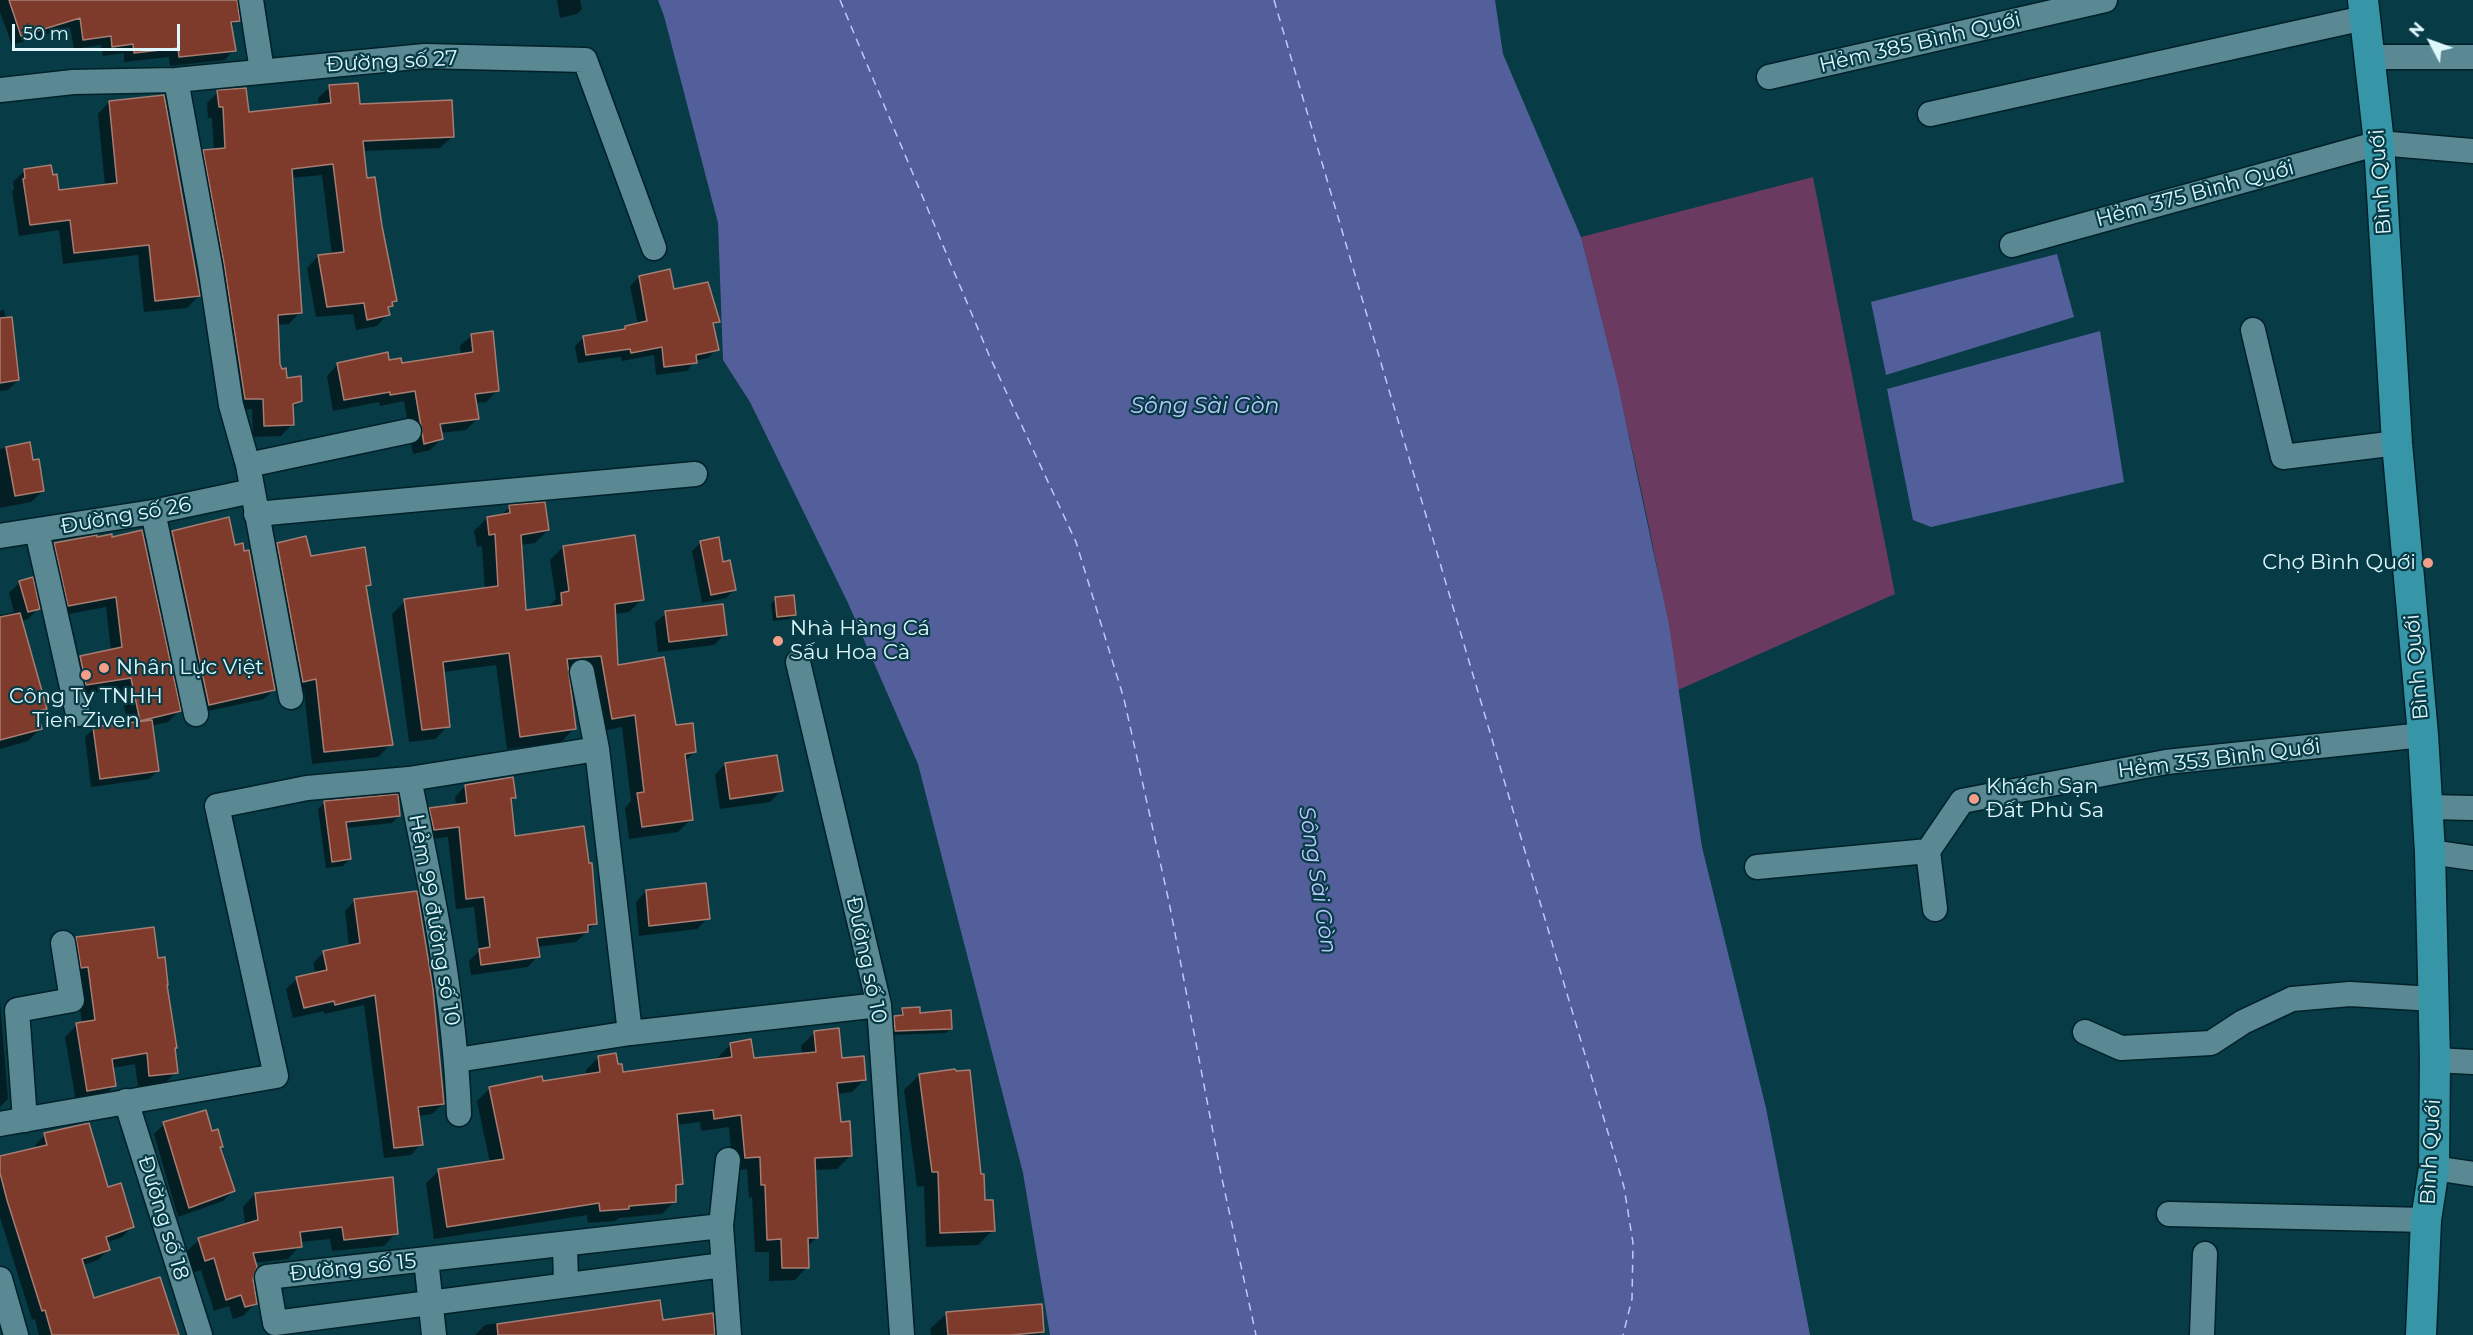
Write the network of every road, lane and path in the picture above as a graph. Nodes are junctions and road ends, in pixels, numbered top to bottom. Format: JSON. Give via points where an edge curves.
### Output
{"nodes":[{"id":1,"x":251,"y":0,"type":"edge"},
{"id":2,"x":2105,"y":0,"type":"edge"},
{"id":3,"x":2364,"y":9,"type":"edge"},
{"id":4,"x":2369,"y":57,"type":"junction"},
{"id":5,"x":2473,"y":57,"type":"edge"},
{"id":6,"x":262,"y":71,"type":"junction"},
{"id":7,"x":1769,"y":77,"type":"dead end"},
{"id":8,"x":176,"y":80,"type":"junction"},
{"id":9,"x":0,"y":90,"type":"edge"},
{"id":10,"x":1930,"y":114,"type":"dead end"},
{"id":11,"x":2379,"y":143,"type":"junction"},
{"id":12,"x":2473,"y":151,"type":"edge"},
{"id":13,"x":2012,"y":245,"type":"dead end"},
{"id":14,"x":654,"y":248,"type":"dead end"},
{"id":15,"x":2253,"y":330,"type":"dead end"},
{"id":16,"x":409,"y":431,"type":"dead end"},
{"id":17,"x":2397,"y":443,"type":"junction"},
{"id":18,"x":248,"y":465,"type":"junction"},
{"id":19,"x":695,"y":474,"type":"dead end"},
{"id":20,"x":254,"y":502,"type":"junction"},
{"id":21,"x":153,"y":513,"type":"junction"},
{"id":22,"x":37,"y":531,"type":"junction"},
{"id":23,"x":0,"y":536,"type":"edge"},
{"id":24,"x":798,"y":662,"type":"dead end"},
{"id":25,"x":582,"y":672,"type":"dead end"},
{"id":26,"x":291,"y":697,"type":"dead end"},
{"id":27,"x":78,"y":714,"type":"dead end"},
{"id":28,"x":196,"y":714,"type":"dead end"},
{"id":29,"x":2422,"y":735,"type":"junction"},
{"id":30,"x":597,"y":749,"type":"junction"},
{"id":31,"x":409,"y":779,"type":"junction"},
{"id":32,"x":2428,"y":807,"type":"junction"},
{"id":33,"x":2473,"y":808,"type":"edge"},
{"id":34,"x":1928,"y":851,"type":"junction"},
{"id":35,"x":2430,"y":852,"type":"junction"},
{"id":36,"x":2473,"y":858,"type":"edge"},
{"id":37,"x":1757,"y":867,"type":"dead end"},
{"id":38,"x":1935,"y":909,"type":"dead end"},
{"id":39,"x":63,"y":943,"type":"dead end"},
{"id":40,"x":2434,"y":999,"type":"junction"},
{"id":41,"x":879,"y":1005,"type":"junction"},
{"id":42,"x":2085,"y":1032,"type":"dead end"},
{"id":43,"x":630,"y":1033,"type":"junction"},
{"id":44,"x":457,"y":1060,"type":"junction"},
{"id":45,"x":2435,"y":1060,"type":"junction"},
{"id":46,"x":2473,"y":1062,"type":"edge"},
{"id":47,"x":126,"y":1101,"type":"junction"},
{"id":48,"x":459,"y":1114,"type":"dead end"},
{"id":49,"x":25,"y":1120,"type":"junction"},
{"id":50,"x":0,"y":1124,"type":"edge"},
{"id":51,"x":728,"y":1160,"type":"dead end"},
{"id":52,"x":2434,"y":1168,"type":"junction"},
{"id":53,"x":2473,"y":1174,"type":"edge"},
{"id":54,"x":2169,"y":1214,"type":"dead end"},
{"id":55,"x":2426,"y":1220,"type":"junction"},
{"id":56,"x":721,"y":1226,"type":"junction"},
{"id":57,"x":565,"y":1244,"type":"junction"},
{"id":58,"x":2205,"y":1254,"type":"dead end"},
{"id":59,"x":426,"y":1259,"type":"junction"},
{"id":60,"x":723,"y":1265,"type":"junction"},
{"id":61,"x":0,"y":1279,"type":"edge"},
{"id":62,"x":566,"y":1286,"type":"junction"},
{"id":63,"x":430,"y":1303,"type":"junction"},
{"id":64,"x":16,"y":1335,"type":"edge"},
{"id":65,"x":200,"y":1335,"type":"edge"},
{"id":66,"x":434,"y":1335,"type":"edge"},
{"id":67,"x":729,"y":1335,"type":"edge"},
{"id":68,"x":902,"y":1335,"type":"edge"},
{"id":69,"x":2202,"y":1335,"type":"edge"},
{"id":70,"x":2421,"y":1335,"type":"edge"}],
"edges":[{"from":1,"to":6,"type":"street"},
{"from":2,"to":7,"type":"street","name":"Hẻm 385 Bình Quới"},
{"from":3,"to":4,"type":"main road","name":"Bình Quới"},
{"from":3,"to":10,"type":"street"},
{"from":4,"to":5,"type":"street"},
{"from":4,"to":11,"type":"main road","name":"Bình Quới"},
{"from":6,"to":8,"type":"street","name":"Đường số 27"},
{"from":6,"to":14,"type":"street","name":"Đường số 27","via":[[425,56],[585,60]]},
{"from":8,"to":9,"type":"street","name":"Đường số 27","via":[[73,82]]},
{"from":8,"to":18,"type":"street","via":[[231,405]]},
{"from":11,"to":12,"type":"street"},
{"from":11,"to":13,"type":"street","name":"Hẻm 375 Bình Quới"},
{"from":11,"to":17,"type":"main road","name":"Bình Quới"},
{"from":15,"to":17,"type":"street","via":[[2283,457]]},
{"from":16,"to":18,"type":"street"},
{"from":17,"to":29,"type":"main road","name":"Bình Quới"},
{"from":18,"to":20,"type":"street"},
{"from":19,"to":20,"type":"street","name":"Đường số 26"},
{"from":20,"to":21,"type":"street","name":"Đường số 26"},
{"from":20,"to":26,"type":"street"},
{"from":21,"to":22,"type":"street","name":"Đường số 26"},
{"from":21,"to":28,"type":"street"},
{"from":22,"to":23,"type":"street","name":"Đường số 26"},
{"from":22,"to":27,"type":"street"},
{"from":24,"to":41,"type":"street","name":"Đường số 10"},
{"from":25,"to":30,"type":"street"},
{"from":29,"to":32,"type":"main road","name":"Bình Quới"},
{"from":29,"to":34,"type":"street","name":"Hẻm 353 Bình Quới","via":[[2166,762],[1962,801]]},
{"from":30,"to":31,"type":"street"},
{"from":30,"to":43,"type":"street"},
{"from":31,"to":44,"type":"street","name":"Hẻm 99 đường số 10","via":[[431,885]]},
{"from":31,"to":47,"type":"street","via":[[316,788],[217,806],[276,1076]]},
{"from":32,"to":33,"type":"street"},
{"from":32,"to":35,"type":"main road","name":"Bình Quới"},
{"from":34,"to":37,"type":"street"},
{"from":34,"to":38,"type":"street"},
{"from":35,"to":36,"type":"street"},
{"from":35,"to":40,"type":"main road","name":"Bình Quới"},
{"from":39,"to":49,"type":"street","via":[[72,1000],[17,1010]]},
{"from":40,"to":42,"type":"street","via":[[2350,994],[2292,999],[2243,1022],[2211,1043],[2121,1048]]},
{"from":40,"to":45,"type":"main road","name":"Bình Quới"},
{"from":41,"to":43,"type":"street"},
{"from":41,"to":68,"type":"street","name":"Đường số 10"},
{"from":43,"to":44,"type":"street"},
{"from":44,"to":48,"type":"street","name":"Hẻm 99 đường số 10"},
{"from":45,"to":46,"type":"street"},
{"from":45,"to":52,"type":"main road","name":"Bình Quới"},
{"from":47,"to":49,"type":"street"},
{"from":47,"to":65,"type":"street","name":"Đường số 18"},
{"from":49,"to":50,"type":"street"},
{"from":51,"to":56,"type":"street"},
{"from":52,"to":53,"type":"street"},
{"from":52,"to":55,"type":"main road","name":"Bình Quới"},
{"from":54,"to":55,"type":"street"},
{"from":55,"to":70,"type":"main road","name":"Bình Quới"},
{"from":56,"to":57,"type":"street","name":"Đường số 15"},
{"from":56,"to":60,"type":"street"},
{"from":57,"to":59,"type":"street","name":"Đường số 15"},
{"from":57,"to":62,"type":"street"},
{"from":58,"to":69,"type":"street"},
{"from":59,"to":63,"type":"street"},
{"from":59,"to":63,"type":"street","name":"Đường số 15","via":[[267,1277],[275,1323]]},
{"from":60,"to":62,"type":"street","name":"Đường số 15"},
{"from":60,"to":67,"type":"street"},
{"from":61,"to":64,"type":"street"},
{"from":62,"to":63,"type":"street","name":"Đường số 15"},
{"from":63,"to":66,"type":"street"}]}
